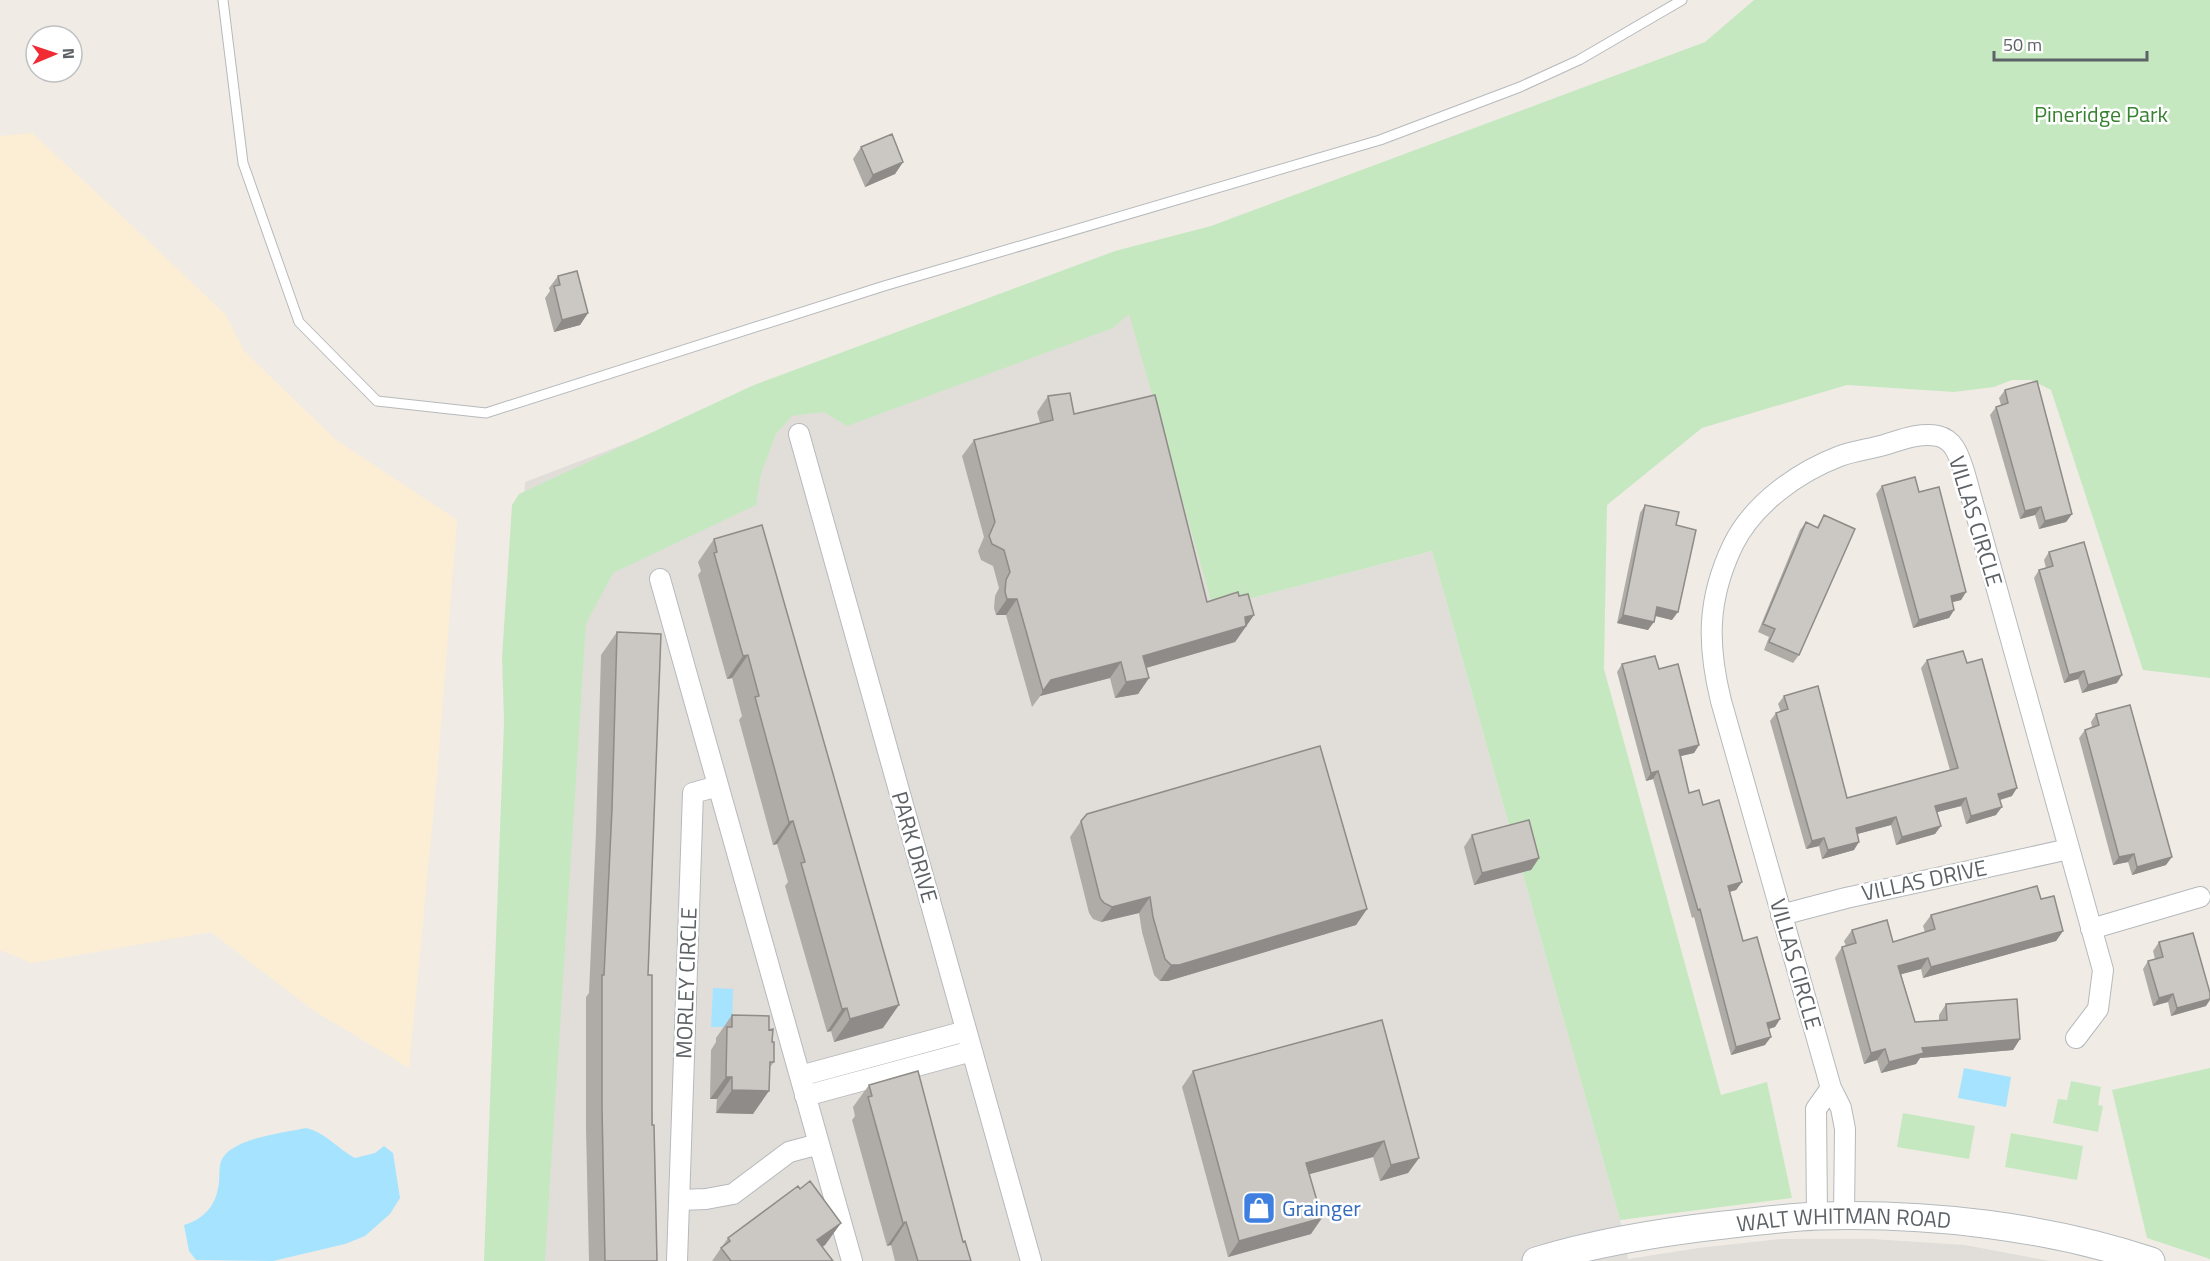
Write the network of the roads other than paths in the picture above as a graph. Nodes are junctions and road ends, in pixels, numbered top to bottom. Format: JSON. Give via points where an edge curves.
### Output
{"nodes":[{"id":1,"x":223,"y":0,"type":"edge"},
{"id":2,"x":1682,"y":0,"type":"edge"},
{"id":3,"x":798,"y":434,"type":"dead end"},
{"id":4,"x":660,"y":579,"type":"dead end"},
{"id":5,"x":718,"y":786,"type":"junction"},
{"id":6,"x":2069,"y":849,"type":"junction"},
{"id":7,"x":2200,"y":897,"type":"dead end"},
{"id":8,"x":1781,"y":915,"type":"junction"},
{"id":9,"x":2091,"y":929,"type":"junction"},
{"id":10,"x":966,"y":1031,"type":"junction"},
{"id":11,"x":2076,"y":1038,"type":"dead end"},
{"id":12,"x":972,"y":1051,"type":"junction"},
{"id":13,"x":800,"y":1076,"type":"junction"},
{"id":14,"x":1831,"y":1088,"type":"junction"},
{"id":15,"x":805,"y":1096,"type":"junction"},
{"id":16,"x":819,"y":1144,"type":"junction"},
{"id":17,"x":680,"y":1200,"type":"junction"},
{"id":18,"x":1817,"y":1216,"type":"junction"},
{"id":19,"x":1844,"y":1216,"type":"junction"},
{"id":20,"x":677,"y":1261,"type":"edge"},
{"id":21,"x":852,"y":1261,"type":"edge"},
{"id":22,"x":1031,"y":1261,"type":"edge"},
{"id":23,"x":1536,"y":1261,"type":"edge"},
{"id":24,"x":2151,"y":1261,"type":"edge"}],
"edges":[{"from":1,"to":2,"type":"lane","via":[[243,163],[299,322],[378,401],[486,413],[895,283],[1380,140],[1520,87],[1579,60]]},
{"from":3,"to":10,"type":"street","name":"PARK DRIVE"},
{"from":4,"to":5,"type":"street"},
{"from":5,"to":13,"type":"street"},
{"from":5,"to":17,"type":"street","name":"MORLEY CIRCLE","via":[[693,793]]},
{"from":6,"to":8,"type":"street","name":"VILLAS DRIVE"},
{"from":6,"to":8,"type":"street","name":"VILLAS CIRCLE","via":[[1964,471],[1953,445],[1939,436],[1918,436],[1840,456],[1784,487],[1754,513],[1734,544],[1722,573],[1713,606],[1713,667]]},
{"from":6,"to":9,"type":"street","name":"VILLAS CIRCLE"},
{"from":7,"to":9,"type":"street"},
{"from":8,"to":14,"type":"street","name":"VILLAS CIRCLE"},
{"from":9,"to":11,"type":"street","name":"VILLAS CIRCLE","via":[[2103,970],[2098,1009]]},
{"from":10,"to":12,"type":"street","name":"PARK DRIVE"},
{"from":10,"to":13,"type":"street"},
{"from":12,"to":15,"type":"street"},
{"from":12,"to":22,"type":"street","name":"PARK DRIVE"},
{"from":13,"to":15,"type":"street"},
{"from":14,"to":18,"type":"street","via":[[1816,1109]]},
{"from":14,"to":19,"type":"street","name":"VILLAS CIRCLE","via":[[1841,1108],[1845,1129]]},
{"from":15,"to":16,"type":"street"},
{"from":16,"to":17,"type":"street","via":[[789,1152],[733,1194]]},
{"from":16,"to":21,"type":"street"},
{"from":17,"to":20,"type":"street","name":"MORLEY CIRCLE"},
{"from":18,"to":19,"type":"main road","name":"WALT WHITMAN ROAD"},
{"from":18,"to":23,"type":"main road","name":"WALT WHITMAN ROAD","via":[[1633,1237]]},
{"from":19,"to":24,"type":"main road","name":"WALT WHITMAN ROAD","via":[[1913,1218],[2014,1229]]}]}
